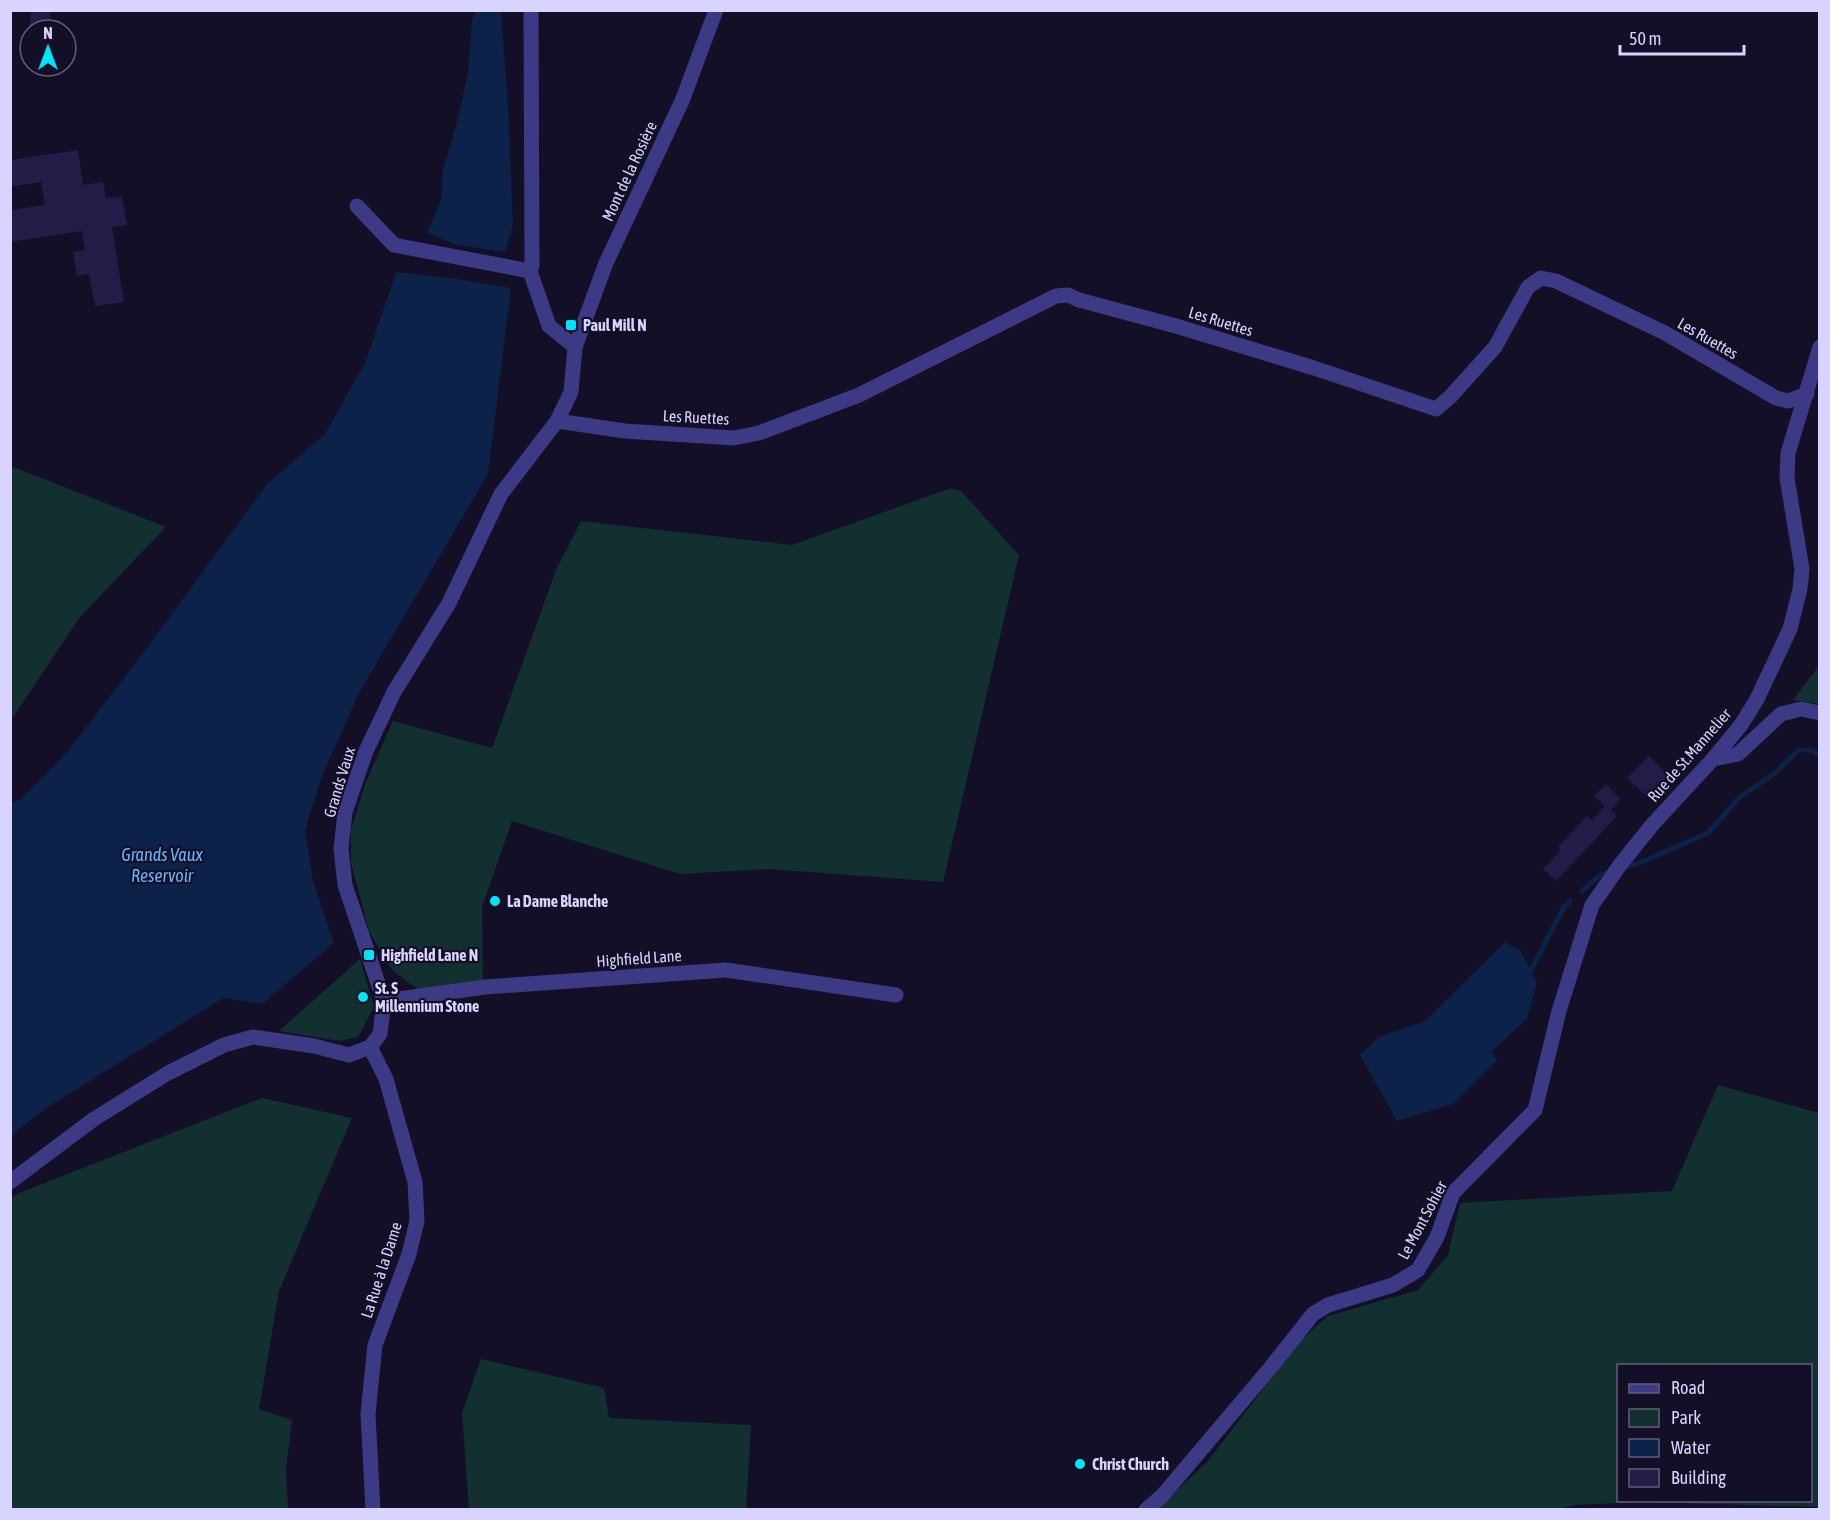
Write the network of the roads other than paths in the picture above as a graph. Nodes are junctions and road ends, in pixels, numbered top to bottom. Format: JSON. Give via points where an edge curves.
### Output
{"nodes":[{"id":1,"x":531,"y":10,"type":"edge"},
{"id":2,"x":716,"y":10,"type":"edge"},
{"id":3,"x":357,"y":206,"type":"dead end"},
{"id":4,"x":530,"y":271,"type":"junction"},
{"id":5,"x":575,"y":347,"type":"junction"},
{"id":6,"x":1820,"y":347,"type":"edge"},
{"id":7,"x":1807,"y":394,"type":"junction"},
{"id":8,"x":557,"y":421,"type":"junction"},
{"id":9,"x":1820,"y":713,"type":"edge"},
{"id":10,"x":1713,"y":759,"type":"junction"},
{"id":11,"x":1620,"y":865,"type":"joint"},
{"id":12,"x":896,"y":995,"type":"dead end"},
{"id":13,"x":384,"y":1001,"type":"junction"},
{"id":14,"x":370,"y":1047,"type":"junction"},
{"id":15,"x":10,"y":1182,"type":"edge"},
{"id":16,"x":373,"y":1509,"type":"edge"},
{"id":17,"x":1146,"y":1509,"type":"edge"}],
"edges":[{"from":1,"to":4,"type":"street"},
{"from":2,"to":5,"type":"street","name":"Mont de la Rosière","via":[[682,102],[606,263]]},
{"from":3,"to":4,"type":"street","via":[[394,245]]},
{"from":4,"to":5,"type":"street","via":[[549,326]]},
{"from":5,"to":8,"type":"street","name":"Grands Vaux","via":[[571,392]]},
{"from":6,"to":7,"type":"street","name":"Rue de St.Mannelier"},
{"from":7,"to":8,"type":"street","name":"Les Ruettes","via":[[1788,401],[1776,398],[1665,333],[1556,281],[1541,278],[1528,288],[1495,346],[1436,409],[1314,368],[1068,295],[1056,296],[859,395],[759,433],[734,438],[625,431]]},
{"from":7,"to":10,"type":"street","name":"Rue de St.Mannelier","via":[[1788,453],[1787,478],[1802,569],[1790,629],[1757,699]]},
{"from":8,"to":13,"type":"street","name":"Grands Vaux","via":[[501,494],[448,603],[394,692],[366,751],[345,812],[341,849],[345,885]]},
{"from":9,"to":10,"type":"street","via":[[1801,709],[1781,714],[1738,754]]},
{"from":10,"to":11,"type":"street","name":"Rue de St.Mannelier"},
{"from":11,"to":17,"type":"street","name":"Le Mont Sohier","via":[[1592,905],[1559,1011],[1535,1110],[1453,1193],[1437,1237],[1418,1270],[1393,1285],[1328,1305],[1312,1314],[1206,1445]]},
{"from":12,"to":13,"type":"street","name":"Highfield Lane","via":[[726,970],[485,987]]},
{"from":13,"to":14,"type":"street","name":"Grands Vaux","via":[[380,1034]]},
{"from":14,"to":15,"type":"street","via":[[349,1054],[253,1037],[224,1045],[94,1119]]},
{"from":14,"to":16,"type":"street","name":"La Rue à la Dame","via":[[386,1078],[415,1182],[417,1221],[409,1254],[375,1345],[368,1414]]}]}
